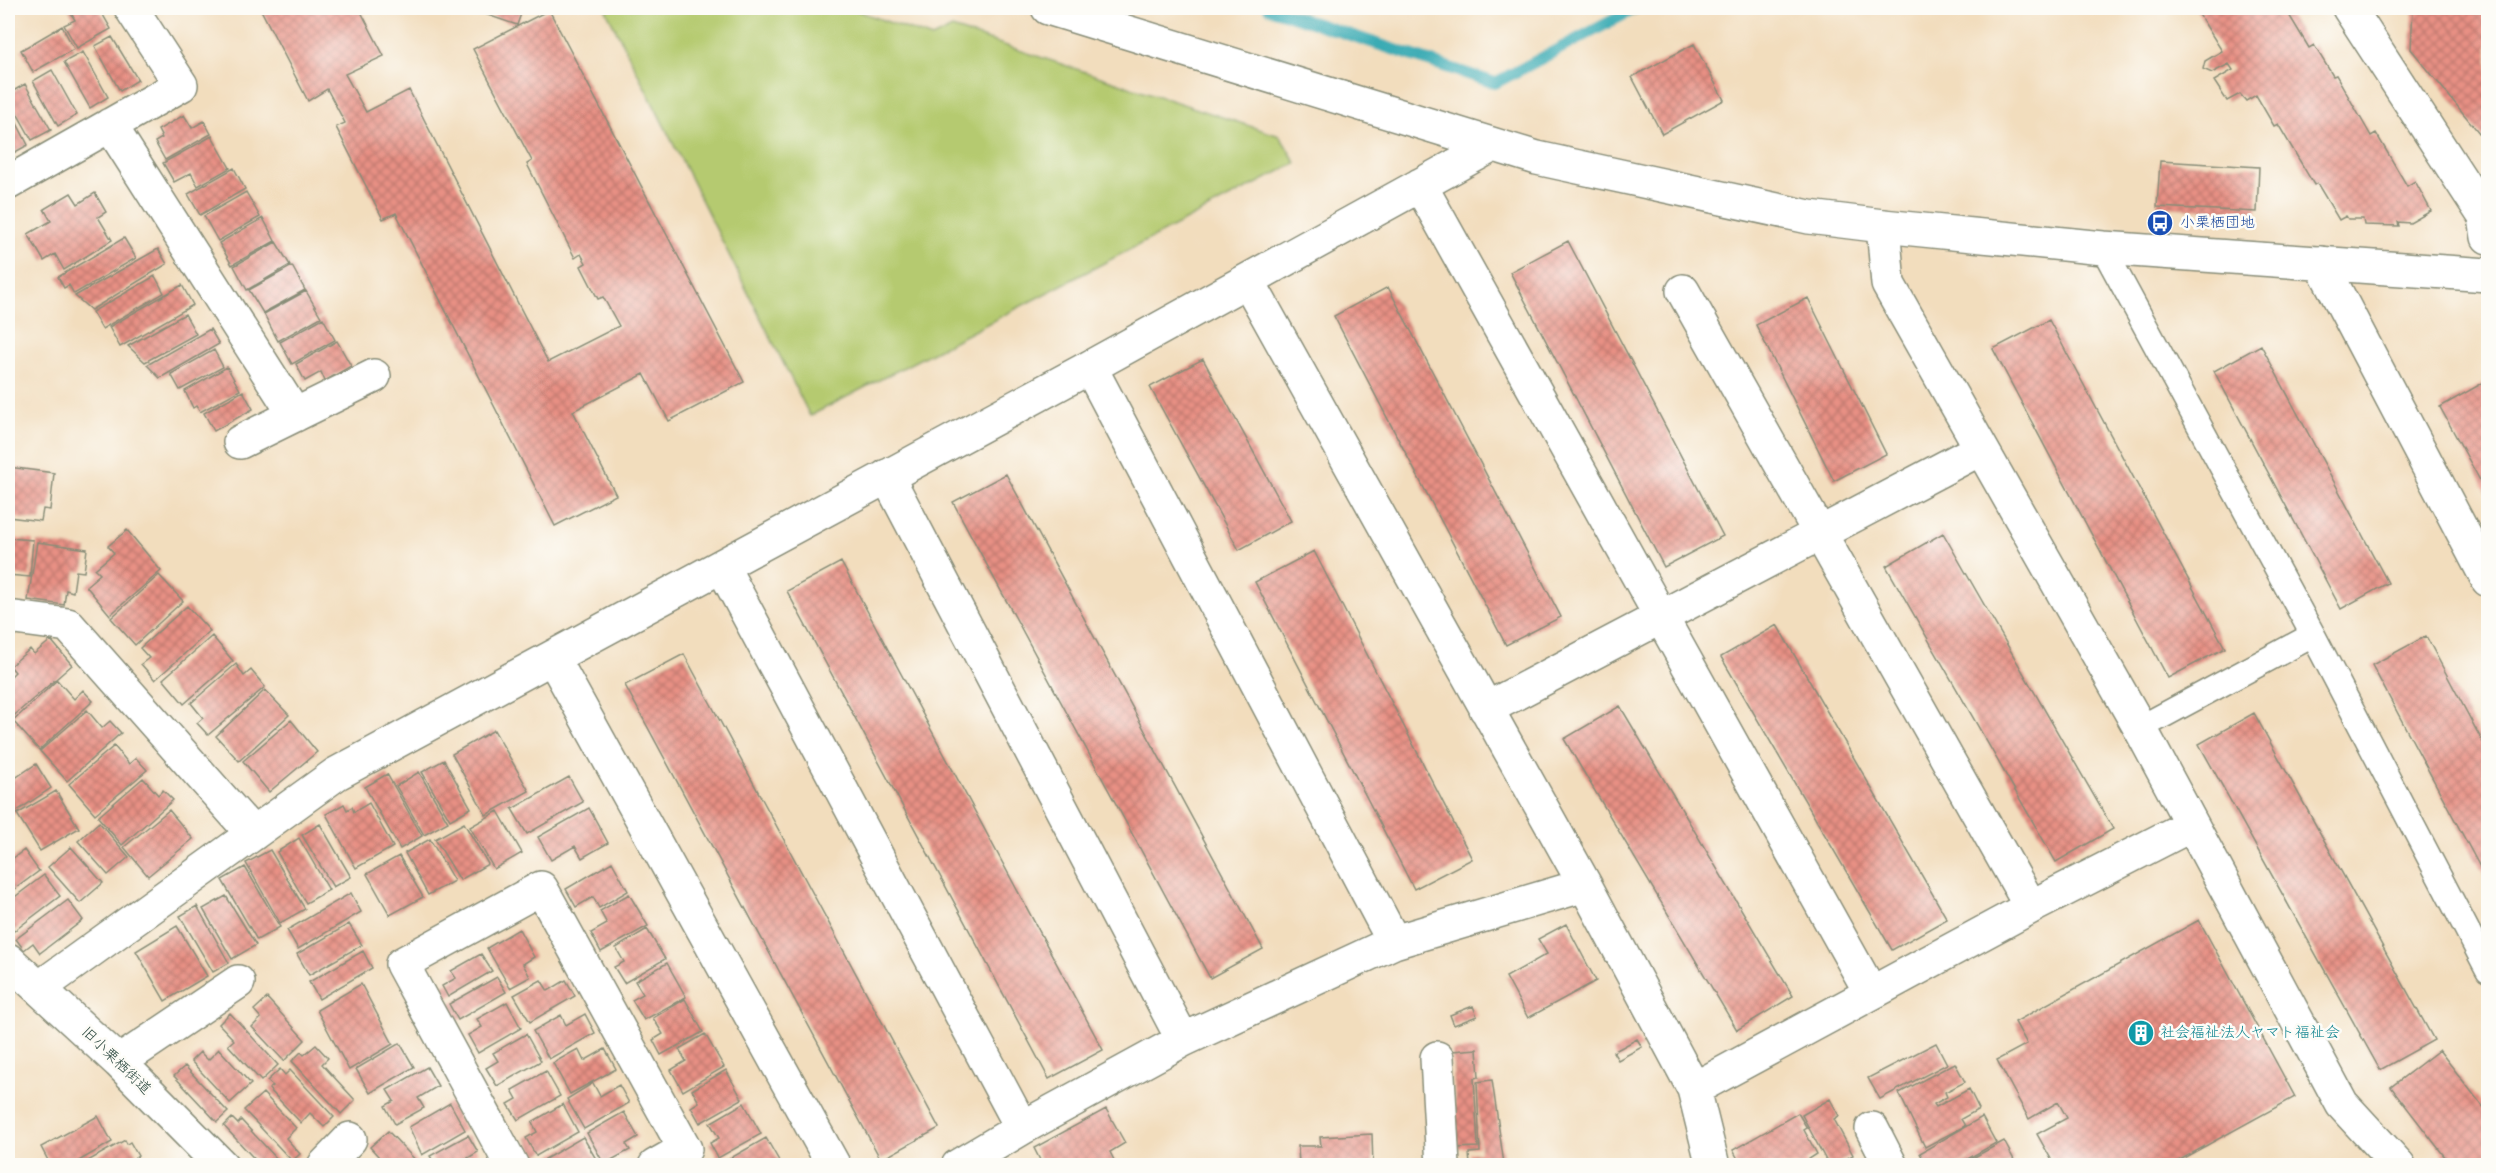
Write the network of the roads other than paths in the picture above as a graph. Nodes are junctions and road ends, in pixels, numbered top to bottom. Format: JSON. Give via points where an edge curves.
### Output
{"nodes":[{"id":1,"x":131,"y":8,"type":"edge"},
{"id":2,"x":1048,"y":8,"type":"edge"},
{"id":3,"x":2349,"y":8,"type":"edge"},
{"id":4,"x":110,"y":125,"type":"junction"},
{"id":5,"x":1493,"y":145,"type":"junction"},
{"id":6,"x":8,"y":183,"type":"edge"},
{"id":7,"x":1420,"y":185,"type":"junction"},
{"id":8,"x":1883,"y":226,"type":"junction"},
{"id":9,"x":2488,"y":237,"type":"edge"},
{"id":10,"x":2103,"y":248,"type":"junction"},
{"id":11,"x":2321,"y":264,"type":"junction"},
{"id":12,"x":2488,"y":275,"type":"edge"},
{"id":13,"x":1248,"y":281,"type":"junction"},
{"id":14,"x":1683,"y":291,"type":"dead end"},
{"id":15,"x":1090,"y":367,"type":"junction"},
{"id":16,"x":374,"y":376,"type":"dead end"},
{"id":17,"x":295,"y":415,"type":"junction"},
{"id":18,"x":240,"y":442,"type":"dead end"},
{"id":19,"x":1980,"y":448,"type":"junction"},
{"id":20,"x":888,"y":476,"type":"junction"},
{"id":21,"x":1821,"y":534,"type":"junction"},
{"id":22,"x":722,"y":566,"type":"junction"},
{"id":23,"x":2488,"y":580,"type":"edge"},
{"id":24,"x":8,"y":617,"type":"edge"},
{"id":25,"x":1662,"y":617,"type":"junction"},
{"id":26,"x":2313,"y":634,"type":"junction"},
{"id":27,"x":553,"y":658,"type":"junction"},
{"id":28,"x":1486,"y":709,"type":"junction"},
{"id":29,"x":2140,"y":728,"type":"junction"},
{"id":30,"x":2191,"y":825,"type":"junction"},
{"id":31,"x":253,"y":834,"type":"junction"},
{"id":32,"x":1585,"y":885,"type":"junction"},
{"id":33,"x":2031,"y":907,"type":"junction"},
{"id":34,"x":1394,"y":942,"type":"junction"},
{"id":35,"x":8,"y":960,"type":"edge"},
{"id":36,"x":2488,"y":970,"type":"edge"},
{"id":37,"x":238,"y":982,"type":"dead end"},
{"id":38,"x":39,"y":988,"type":"junction"},
{"id":39,"x":1871,"y":993,"type":"junction"},
{"id":40,"x":1183,"y":1040,"type":"junction"},
{"id":41,"x":1437,"y":1058,"type":"dead end"},
{"id":42,"x":118,"y":1062,"type":"junction"},
{"id":43,"x":1694,"y":1089,"type":"junction"},
{"id":44,"x":1022,"y":1128,"type":"junction"},
{"id":45,"x":1872,"y":1130,"type":"dead end"},
{"id":46,"x":350,"y":1139,"type":"dead end"},
{"id":47,"x":1890,"y":1165,"type":"edge"},
{"id":48,"x":222,"y":1166,"type":"edge"},
{"id":49,"x":324,"y":1166,"type":"edge"},
{"id":50,"x":512,"y":1166,"type":"edge"},
{"id":51,"x":655,"y":1166,"type":"edge"},
{"id":52,"x":834,"y":1166,"type":"edge"},
{"id":53,"x":958,"y":1166,"type":"edge"},
{"id":54,"x":1443,"y":1166,"type":"edge"},
{"id":55,"x":1713,"y":1166,"type":"edge"},
{"id":56,"x":2399,"y":1166,"type":"edge"}],
"edges":[{"from":1,"to":4,"type":"street","via":[[181,85]]},
{"from":2,"to":5,"type":"street"},
{"from":3,"to":9,"type":"street","via":[[2485,217]]},
{"from":4,"to":6,"type":"street"},
{"from":4,"to":17,"type":"street"},
{"from":5,"to":7,"type":"street"},
{"from":5,"to":8,"type":"street","via":[[1537,159],[1809,216]]},
{"from":7,"to":13,"type":"street"},
{"from":7,"to":25,"type":"street"},
{"from":8,"to":10,"type":"street"},
{"from":8,"to":19,"type":"street","via":[[1888,284]]},
{"from":10,"to":11,"type":"street"},
{"from":10,"to":26,"type":"lane"},
{"from":11,"to":12,"type":"street"},
{"from":11,"to":23,"type":"street"},
{"from":13,"to":15,"type":"street"},
{"from":13,"to":28,"type":"street"},
{"from":14,"to":21,"type":"street"},
{"from":15,"to":20,"type":"street"},
{"from":15,"to":34,"type":"street"},
{"from":16,"to":17,"type":"street"},
{"from":17,"to":18,"type":"street"},
{"from":19,"to":21,"type":"street"},
{"from":19,"to":29,"type":"street"},
{"from":20,"to":22,"type":"street"},
{"from":20,"to":40,"type":"street"},
{"from":21,"to":25,"type":"street"},
{"from":21,"to":33,"type":"street"},
{"from":22,"to":27,"type":"street"},
{"from":22,"to":44,"type":"street"},
{"from":24,"to":31,"type":"street","via":[[68,625]]},
{"from":25,"to":28,"type":"street"},
{"from":25,"to":39,"type":"street"},
{"from":26,"to":29,"type":"lane"},
{"from":26,"to":36,"type":"lane"},
{"from":27,"to":31,"type":"street","via":[[336,774]]},
{"from":27,"to":52,"type":"street"},
{"from":28,"to":32,"type":"street"},
{"from":29,"to":30,"type":"street"},
{"from":30,"to":33,"type":"street"},
{"from":30,"to":56,"type":"street","via":[[2343,1104]]},
{"from":31,"to":38,"type":"street"},
{"from":32,"to":34,"type":"street"},
{"from":32,"to":43,"type":"street"},
{"from":33,"to":39,"type":"street"},
{"from":34,"to":40,"type":"street"},
{"from":35,"to":38,"type":"street","name":"旧小栗栖街道"},
{"from":37,"to":42,"type":"street"},
{"from":38,"to":42,"type":"street","name":"旧小栗栖街道"},
{"from":39,"to":43,"type":"street"},
{"from":40,"to":44,"type":"street"},
{"from":41,"to":54,"type":"street"},
{"from":42,"to":48,"type":"street","name":"旧小栗栖街道"},
{"from":43,"to":55,"type":"street"},
{"from":44,"to":53,"type":"street"},
{"from":45,"to":47,"type":"street"},
{"from":46,"to":49,"type":"street"},
{"from":50,"to":51,"type":"street","via":[[402,964],[541,888],[685,1149]]}]}
